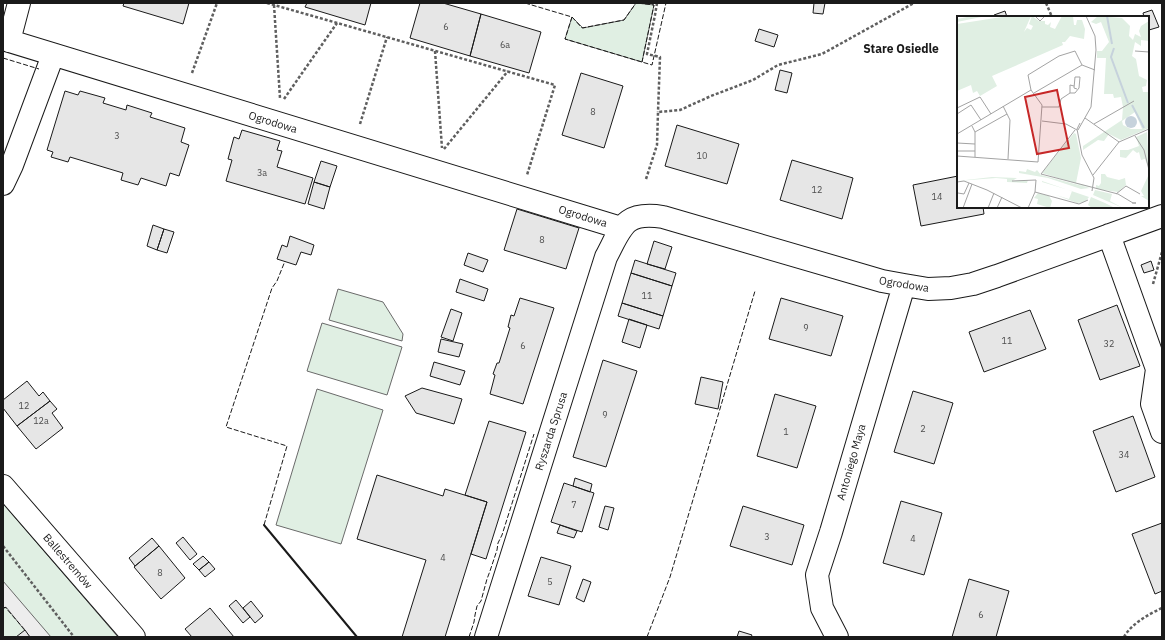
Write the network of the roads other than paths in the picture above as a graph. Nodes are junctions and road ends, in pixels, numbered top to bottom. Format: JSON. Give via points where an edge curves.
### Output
{"nodes":[{"id":1,"x":19,"y":3,"type":"edge"},
{"id":2,"x":6,"y":40,"type":"edge"},
{"id":3,"x":53,"y":55,"type":"junction"},
{"id":4,"x":3,"y":184,"type":"edge"},
{"id":5,"x":1162,"y":216,"type":"edge"},
{"id":6,"x":622,"y":228,"type":"junction"},
{"id":7,"x":1110,"y":235,"type":"junction"},
{"id":8,"x":904,"y":285,"type":"junction"},
{"id":9,"x":1162,"y":432,"type":"edge"},
{"id":10,"x":3,"y":486,"type":"edge"},
{"id":11,"x":134,"y":637,"type":"edge"},
{"id":12,"x":486,"y":637,"type":"edge"},
{"id":13,"x":837,"y":637,"type":"edge"}],
"edges":[{"from":1,"to":2,"type":"street"},
{"from":2,"to":3,"type":"street","name":"Ogrodowa"},
{"from":3,"to":4,"type":"street"},
{"from":3,"to":6,"type":"street","name":"Ogrodowa"},
{"from":5,"to":7,"type":"street","name":"Ogrodowa"},
{"from":6,"to":8,"type":"street","name":"Ogrodowa","via":[[633,217],[663,217],[882,281]]},
{"from":6,"to":12,"type":"street","name":"Ryszarda Sprusa","via":[[606,257]]},
{"from":7,"to":8,"type":"street","name":"Ogrodowa","via":[[973,284],[928,289]]},
{"from":7,"to":9,"type":"street","via":[[1157,369],[1152,404]]},
{"from":8,"to":13,"type":"street","name":"Antoniego Maya","via":[[817,575],[822,608]]},
{"from":10,"to":11,"type":"street","name":"Ballestremów"}]}
